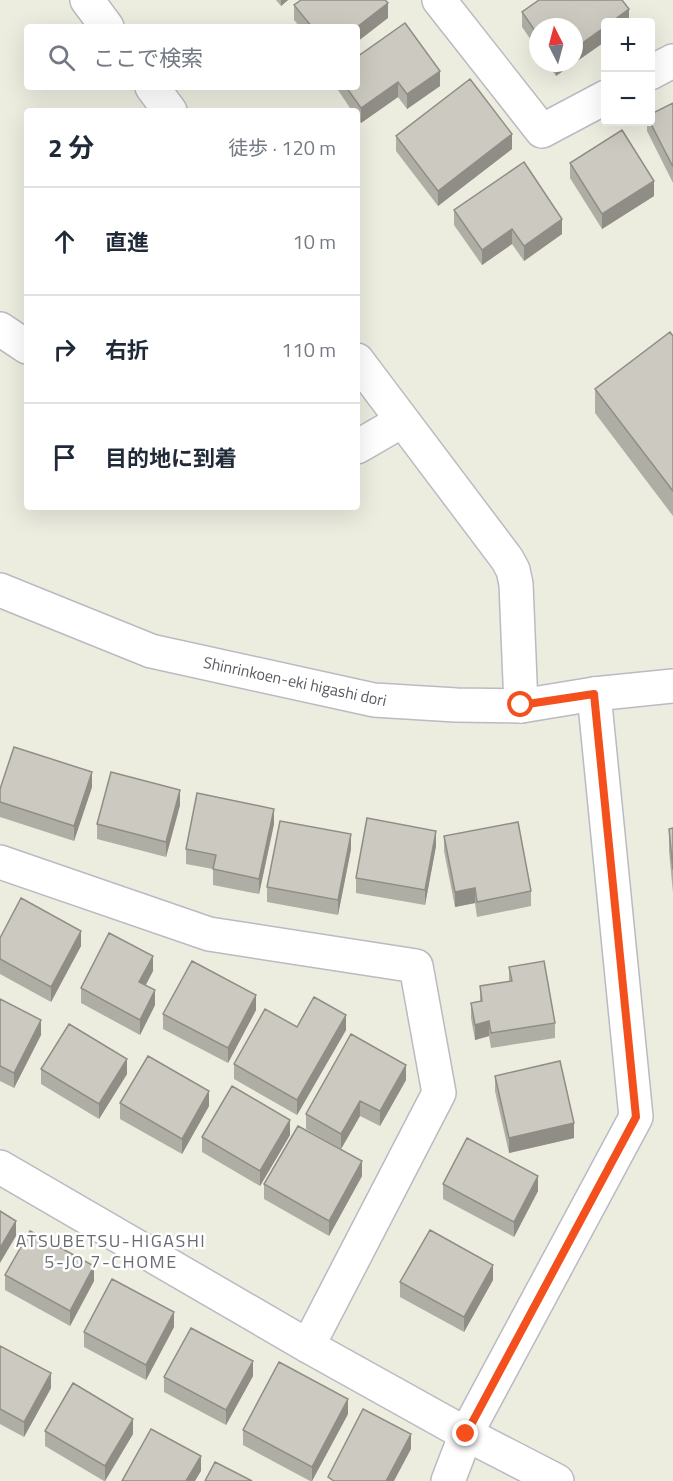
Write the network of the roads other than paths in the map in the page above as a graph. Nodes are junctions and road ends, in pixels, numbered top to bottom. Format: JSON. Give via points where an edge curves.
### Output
{"nodes":[{"id":1,"x":87,"y":0,"type":"edge"},
{"id":2,"x":439,"y":0,"type":"edge"},
{"id":3,"x":105,"y":24,"type":"edge"},
{"id":4,"x":673,"y":61,"type":"edge"},
{"id":5,"x":653,"y":72,"type":"edge"},
{"id":6,"x":154,"y":90,"type":"edge"},
{"id":7,"x":601,"y":100,"type":"edge"},
{"id":8,"x":168,"y":108,"type":"edge"},
{"id":9,"x":0,"y":329,"type":"edge"},
{"id":10,"x":24,"y":345,"type":"edge"},
{"id":11,"x":360,"y":364,"type":"edge"},
{"id":12,"x":402,"y":421,"type":"junction"},
{"id":13,"x":360,"y":445,"type":"edge"},
{"id":14,"x":0,"y":590,"type":"edge"},
{"id":15,"x":673,"y":686,"type":"edge"},
{"id":16,"x":594,"y":694,"type":"junction"},
{"id":17,"x":521,"y":705,"type":"junction"},
{"id":18,"x":0,"y":862,"type":"edge"},
{"id":19,"x":0,"y":1167,"type":"edge"},
{"id":20,"x":308,"y":1346,"type":"junction"},
{"id":21,"x":466,"y":1434,"type":"junction"},
{"id":22,"x":448,"y":1481,"type":"edge"},
{"id":23,"x":557,"y":1481,"type":"edge"}],
"edges":[{"from":1,"to":3,"type":"street"},
{"from":2,"to":7,"type":"street","via":[[542,131]]},
{"from":4,"to":5,"type":"street"},
{"from":6,"to":8,"type":"street"},
{"from":9,"to":10,"type":"street"},
{"from":11,"to":12,"type":"street"},
{"from":12,"to":13,"type":"street"},
{"from":12,"to":17,"type":"street","via":[[513,570]]},
{"from":14,"to":17,"type":"street","name":"Shinrinkoen-eki higashi dori","via":[[151,651],[374,700]]},
{"from":15,"to":16,"type":"street","name":"Shinrinkoen-eki higashi dori"},
{"from":16,"to":17,"type":"street","name":"Shinrinkoen-eki higashi dori"},
{"from":16,"to":21,"type":"street","via":[[636,1117]]},
{"from":18,"to":20,"type":"street","via":[[209,934],[416,966],[439,1093]]},
{"from":19,"to":20,"type":"street"},
{"from":20,"to":21,"type":"street"},
{"from":21,"to":22,"type":"street"},
{"from":21,"to":23,"type":"street"}]}
